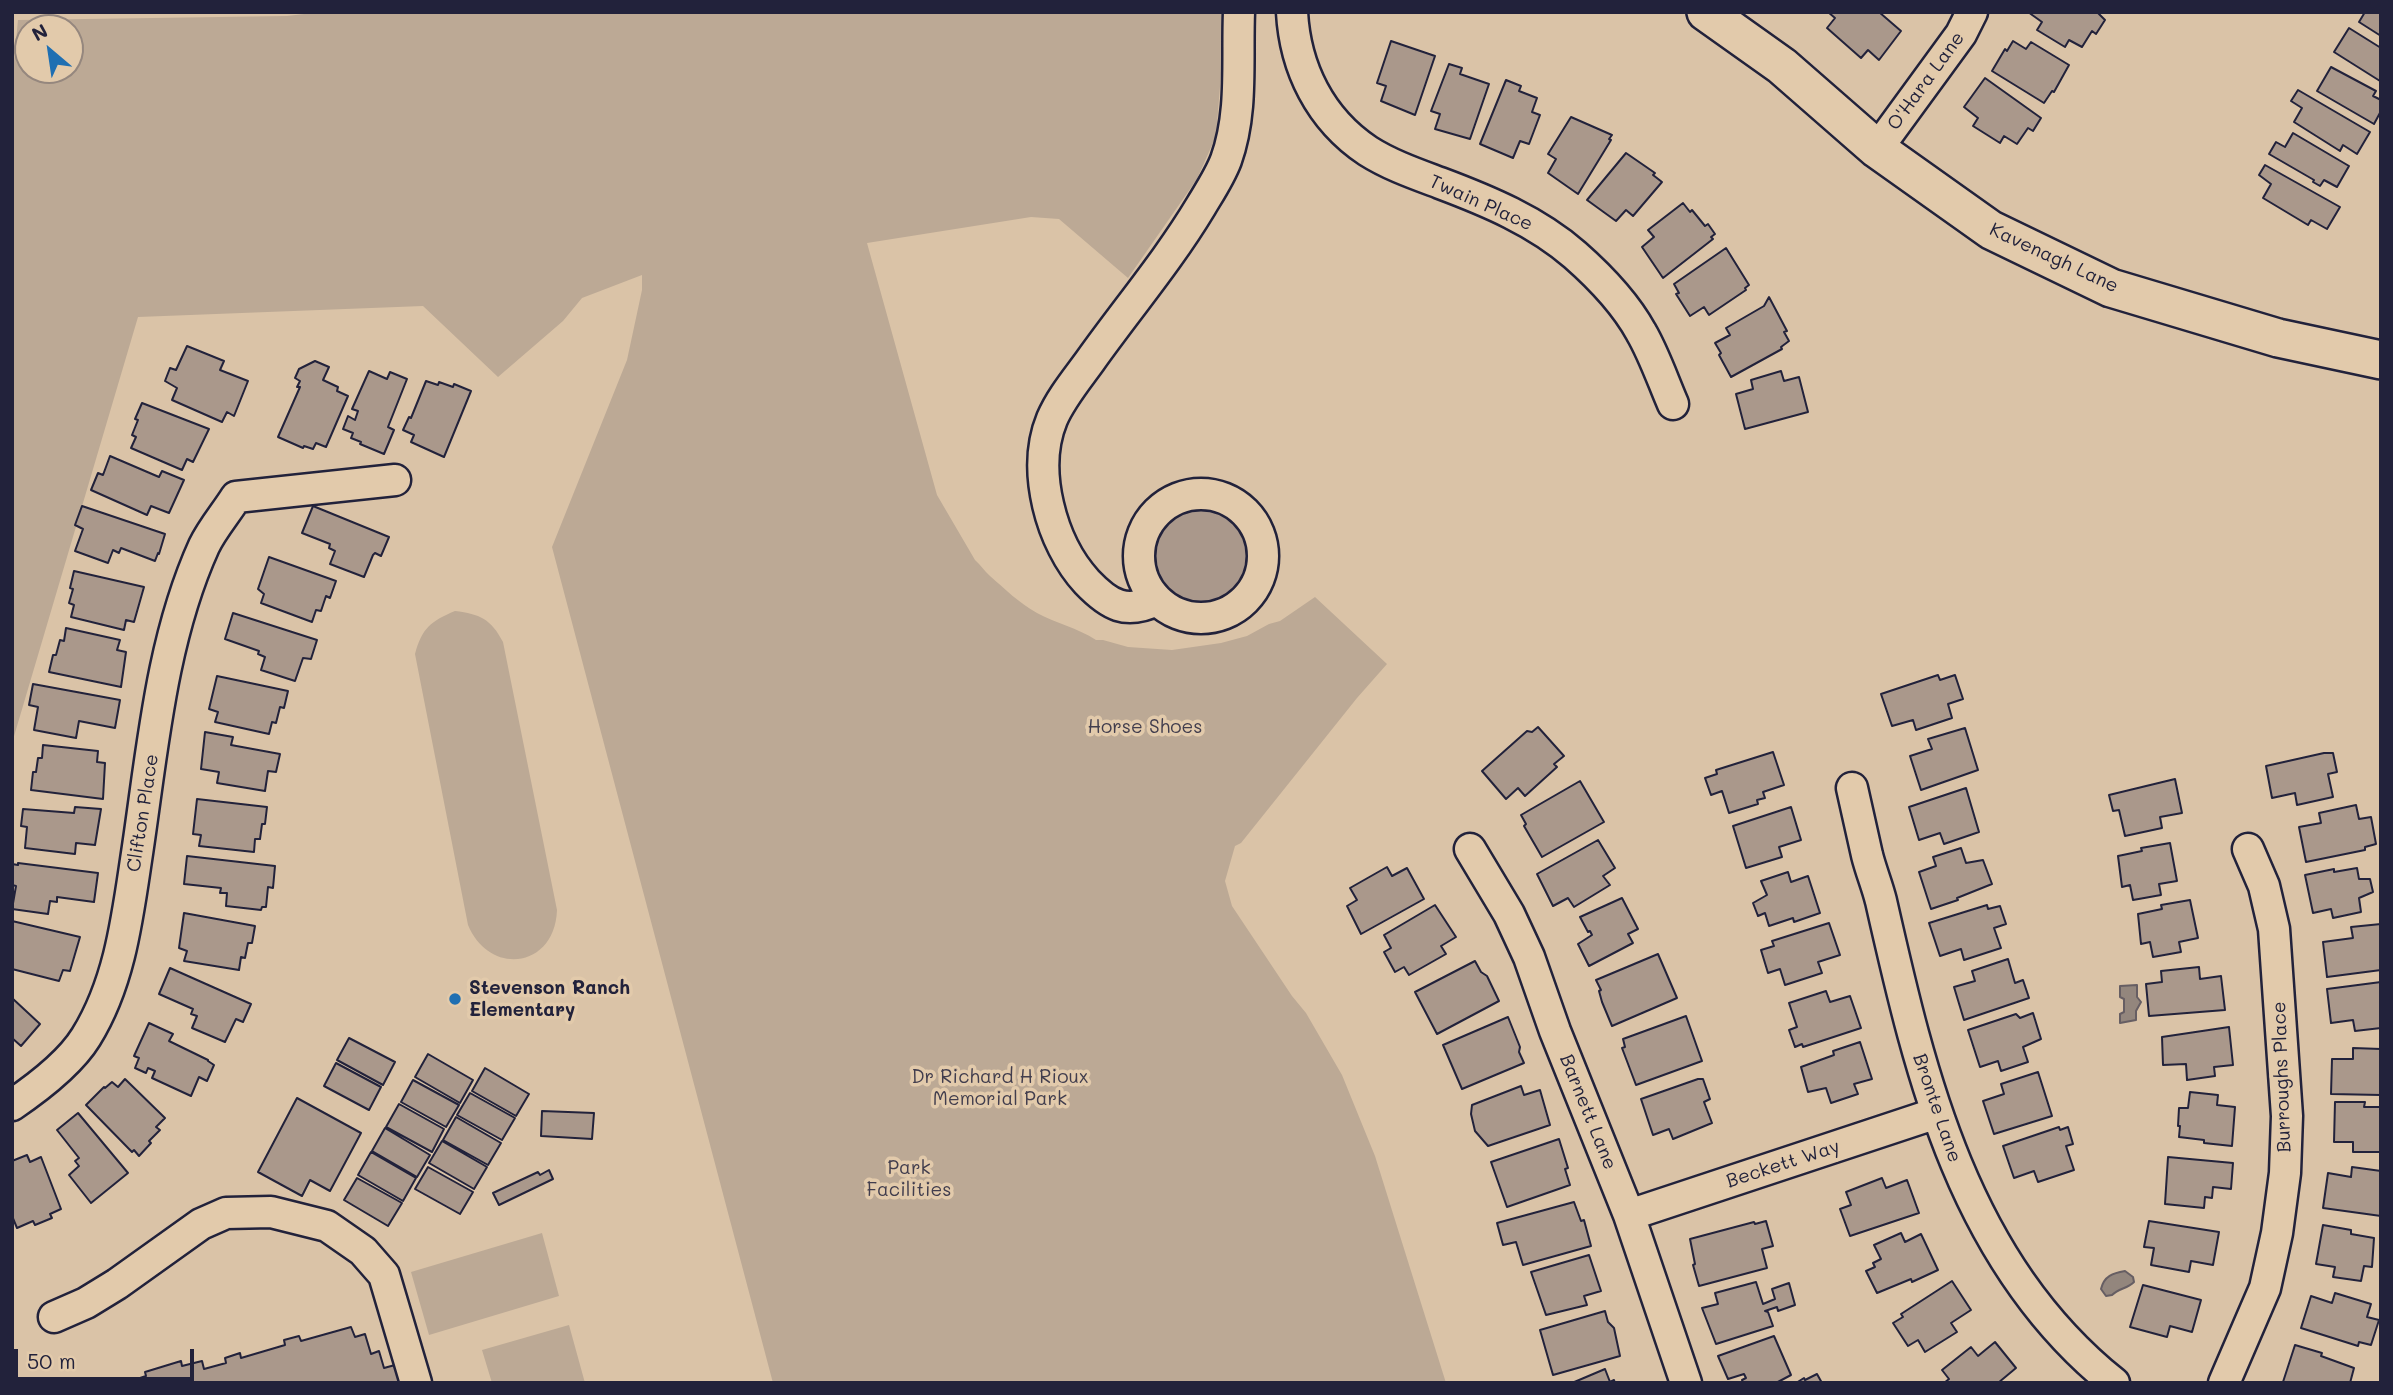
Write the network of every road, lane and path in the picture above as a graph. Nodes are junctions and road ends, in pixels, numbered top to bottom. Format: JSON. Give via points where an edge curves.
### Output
{"nodes":[{"id":1,"x":1239,"y":12,"type":"edge"},
{"id":2,"x":1292,"y":12,"type":"edge"},
{"id":3,"x":1706,"y":12,"type":"edge"},
{"id":4,"x":1972,"y":12,"type":"edge"},
{"id":5,"x":1877,"y":149,"type":"junction"},
{"id":6,"x":2381,"y":360,"type":"edge"},
{"id":7,"x":1673,"y":404,"type":"dead end"},
{"id":8,"x":395,"y":480,"type":"dead end"},
{"id":9,"x":1156,"y":600,"type":"junction"},
{"id":10,"x":1852,"y":788,"type":"dead end"},
{"id":11,"x":1470,"y":849,"type":"dead end"},
{"id":12,"x":2248,"y":849,"type":"dead end"},
{"id":13,"x":12,"y":1105,"type":"edge"},
{"id":14,"x":1937,"y":1113,"type":"junction"},
{"id":15,"x":1629,"y":1214,"type":"junction"},
{"id":16,"x":54,"y":1317,"type":"dead end"},
{"id":17,"x":416,"y":1383,"type":"edge"},
{"id":18,"x":1686,"y":1383,"type":"edge"},
{"id":19,"x":2114,"y":1383,"type":"edge"},
{"id":20,"x":2224,"y":1383,"type":"edge"}],
"edges":[{"from":1,"to":9,"type":"street","via":[[1235,122],[1226,160],[1178,244],[1066,394],[1052,419],[1045,447],[1050,512],[1069,559],[1111,603],[1139,608]]},
{"from":2,"to":7,"type":"street","name":"Twain Place","via":[[1295,46],[1305,78],[1342,131],[1397,166],[1487,201],[1533,225],[1575,255],[1611,291],[1642,332]]},
{"from":3,"to":5,"type":"main road","name":"Kavenagh Lane","via":[[1782,66]]},
{"from":4,"to":5,"type":"street","name":"O'Hara Lane"},
{"from":5,"to":6,"type":"main road","name":"Kavenagh Lane","via":[[1991,230],[2111,288],[2278,338]]},
{"from":8,"to":13,"type":"street","name":"Clifton Place","via":[[236,497],[205,544],[179,615],[162,690],[125,933],[111,985],[85,1038],[45,1082]]},
{"from":9,"to":9,"type":"street","via":[[1180,615],[1208,618],[1234,609],[1254,589],[1264,563],[1261,535],[1247,512],[1223,496],[1195,493],[1168,502],[1149,522],[1139,548],[1142,576]]},
{"from":10,"to":14,"type":"street","name":"Bronte Lane","via":[[1906,1014]]},
{"from":11,"to":15,"type":"street","name":"Barnett Lane","via":[[1524,946]]},
{"from":12,"to":20,"type":"street","name":"Burroughs Place","via":[[2264,886],[2274,929],[2287,1116],[2285,1162],[2265,1288]]},
{"from":14,"to":15,"type":"street","name":"Beckett Way"},
{"from":14,"to":19,"type":"street","name":"Bronte Lane","via":[[1977,1212],[2000,1251],[2062,1334]]},
{"from":15,"to":18,"type":"street","name":"Barnett Lane"},
{"from":16,"to":17,"type":"street","via":[[117,1284],[201,1224],[226,1213],[271,1212],[327,1226],[363,1251],[384,1275]]}]}
